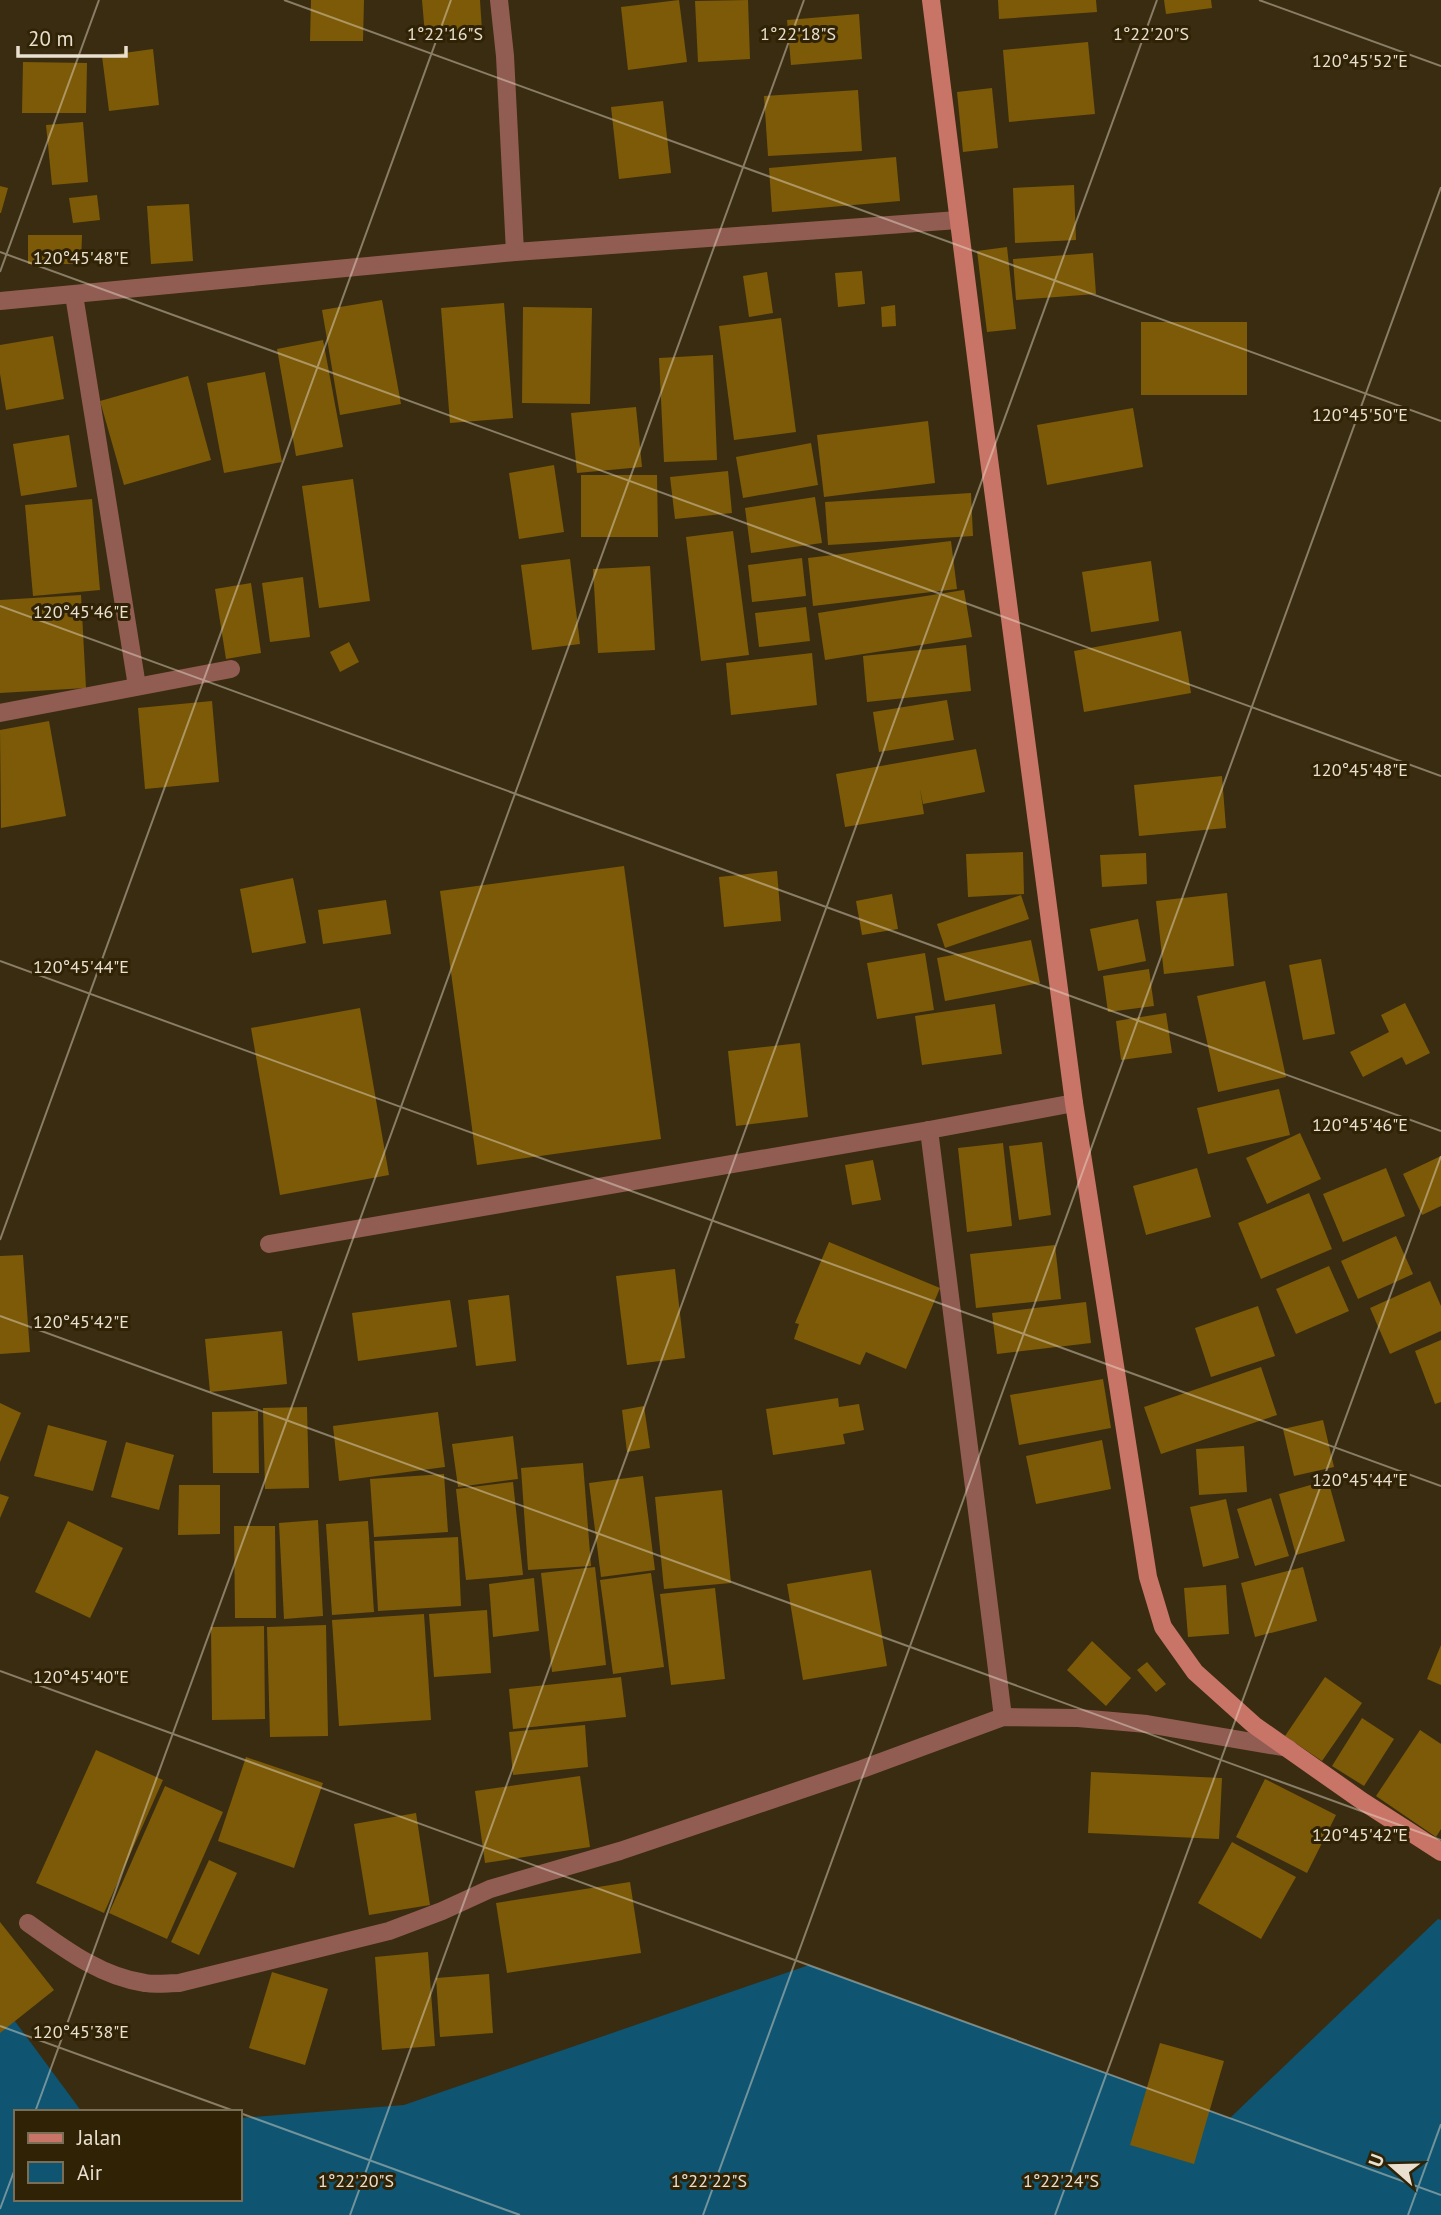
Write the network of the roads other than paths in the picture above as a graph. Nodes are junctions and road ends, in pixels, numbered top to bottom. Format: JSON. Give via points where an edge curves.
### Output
{"nodes":[{"id":1,"x":499,"y":0,"type":"edge"},
{"id":2,"x":932,"y":0,"type":"edge"},
{"id":3,"x":958,"y":220,"type":"junction"},
{"id":4,"x":515,"y":252,"type":"junction"},
{"id":5,"x":74,"y":295,"type":"junction"},
{"id":6,"x":0,"y":301,"type":"edge"},
{"id":7,"x":231,"y":669,"type":"dead end"},
{"id":8,"x":137,"y":685,"type":"junction"},
{"id":9,"x":0,"y":713,"type":"edge"},
{"id":10,"x":1073,"y":1103,"type":"junction"},
{"id":11,"x":929,"y":1130,"type":"junction"},
{"id":12,"x":269,"y":1244,"type":"dead end"},
{"id":13,"x":1003,"y":1717,"type":"junction"},
{"id":14,"x":1288,"y":1748,"type":"junction"},
{"id":15,"x":1441,"y":1852,"type":"edge"},
{"id":16,"x":27,"y":1923,"type":"dead end"}],
"edges":[{"from":1,"to":4,"type":"street"},
{"from":2,"to":3,"type":"main road"},
{"from":3,"to":4,"type":"street"},
{"from":3,"to":10,"type":"main road"},
{"from":4,"to":5,"type":"street"},
{"from":5,"to":6,"type":"street"},
{"from":5,"to":8,"type":"street"},
{"from":7,"to":8,"type":"street"},
{"from":8,"to":9,"type":"street"},
{"from":10,"to":11,"type":"street"},
{"from":10,"to":14,"type":"main road","via":[[1148,1577],[1163,1627],[1195,1672],[1254,1725]]},
{"from":11,"to":12,"type":"street"},
{"from":11,"to":13,"type":"street"},
{"from":13,"to":14,"type":"street","via":[[1147,1724]]},
{"from":13,"to":16,"type":"street","via":[[620,1851],[490,1889],[389,1931],[179,1983],[126,1979],[72,1954]]},
{"from":14,"to":15,"type":"main road"}]}
